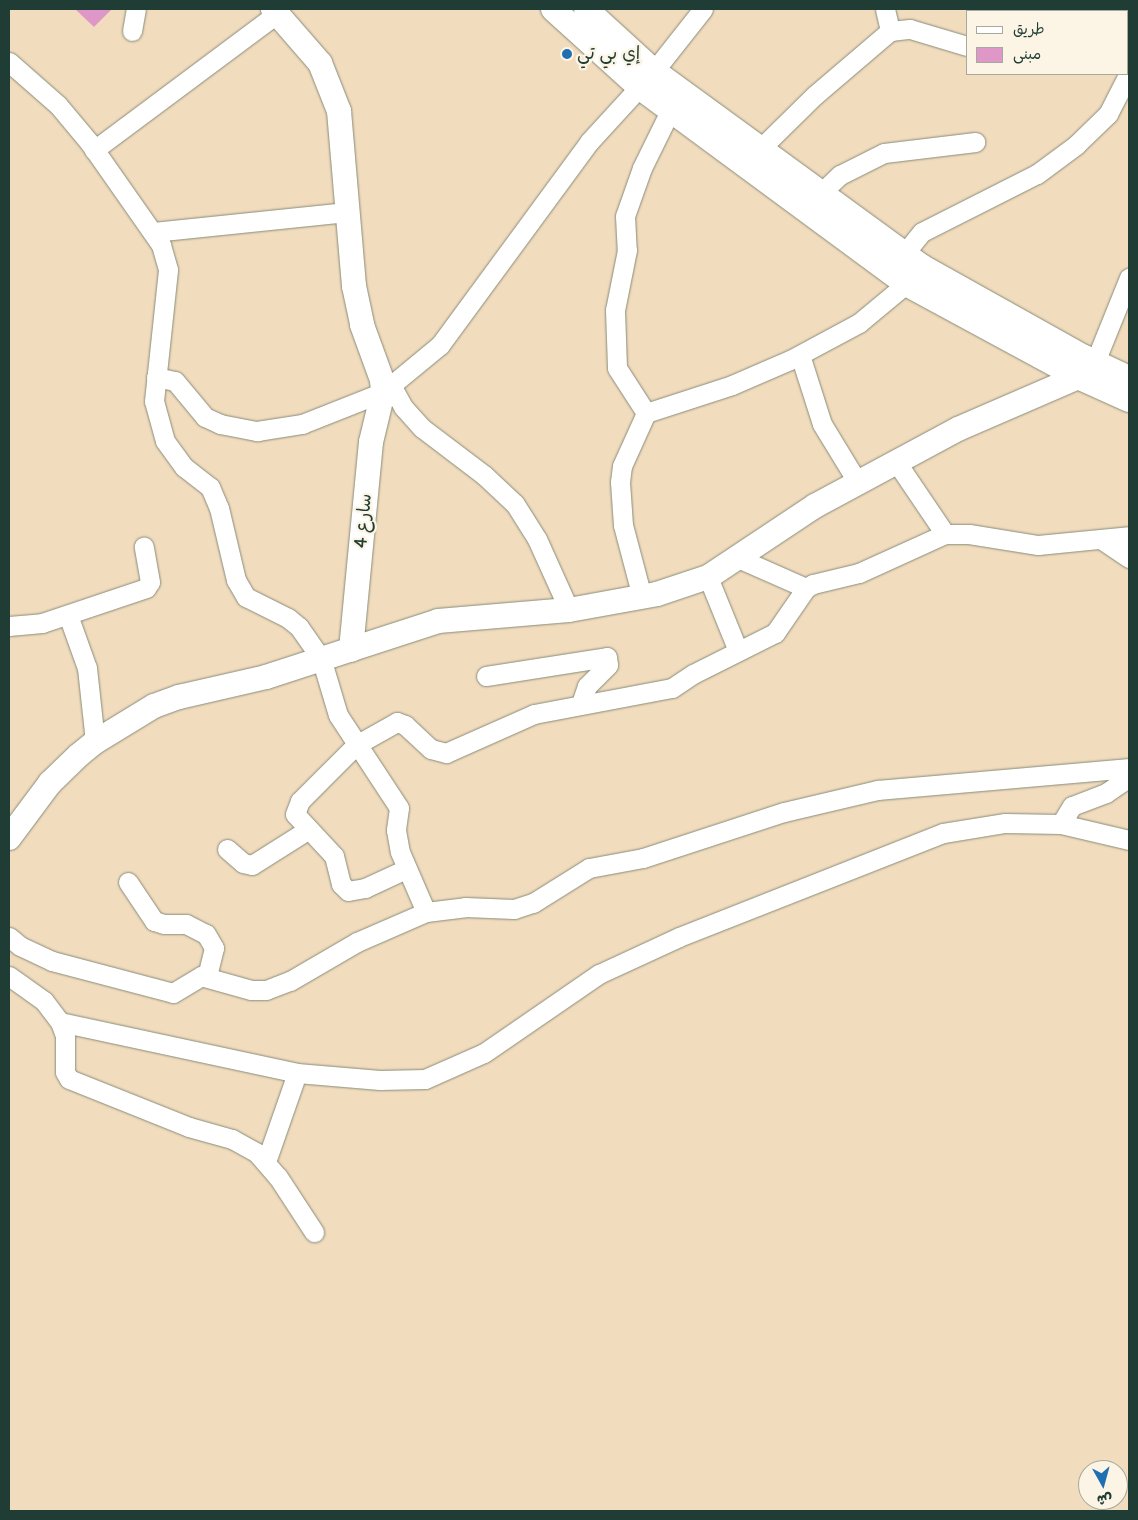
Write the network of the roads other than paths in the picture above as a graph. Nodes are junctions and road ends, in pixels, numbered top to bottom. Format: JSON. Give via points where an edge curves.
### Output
{"nodes":[{"id":1,"x":136,"y":9,"type":"edge"},
{"id":2,"x":554,"y":9,"type":"edge"},
{"id":3,"x":586,"y":9,"type":"edge"},
{"id":4,"x":703,"y":9,"type":"edge"},
{"id":5,"x":885,"y":9,"type":"edge"},
{"id":6,"x":275,"y":11,"type":"edge"},
{"id":7,"x":132,"y":31,"type":"dead end"},
{"id":8,"x":890,"y":31,"type":"junction"},
{"id":9,"x":966,"y":46,"type":"edge"},
{"id":10,"x":9,"y":62,"type":"edge"},
{"id":11,"x":1127,"y":75,"type":"edge"},
{"id":12,"x":647,"y":79,"type":"junction"},
{"id":13,"x":671,"y":109,"type":"junction"},
{"id":14,"x":975,"y":142,"type":"dead end"},
{"id":15,"x":94,"y":150,"type":"junction"},
{"id":16,"x":758,"y":150,"type":"junction"},
{"id":17,"x":819,"y":195,"type":"junction"},
{"id":18,"x":347,"y":212,"type":"junction"},
{"id":19,"x":153,"y":232,"type":"junction"},
{"id":20,"x":904,"y":254,"type":"junction"},
{"id":21,"x":1129,"y":278,"type":"edge"},
{"id":22,"x":906,"y":284,"type":"junction"},
{"id":23,"x":800,"y":355,"type":"junction"},
{"id":24,"x":1086,"y":370,"type":"junction"},
{"id":25,"x":156,"y":377,"type":"junction"},
{"id":26,"x":1129,"y":378,"type":"edge"},
{"id":27,"x":387,"y":389,"type":"junction"},
{"id":28,"x":1129,"y":400,"type":"edge"},
{"id":29,"x":646,"y":414,"type":"junction"},
{"id":30,"x":897,"y":463,"type":"junction"},
{"id":31,"x":858,"y":483,"type":"junction"},
{"id":32,"x":945,"y":534,"type":"junction"},
{"id":33,"x":1129,"y":536,"type":"edge"},
{"id":34,"x":1101,"y":539,"type":"junction"},
{"id":35,"x":144,"y":547,"type":"dead end"},
{"id":36,"x":738,"y":558,"type":"junction"},
{"id":37,"x":1129,"y":558,"type":"edge"},
{"id":38,"x":708,"y":577,"type":"junction"},
{"id":39,"x":806,"y":588,"type":"junction"},
{"id":40,"x":642,"y":597,"type":"junction"},
{"id":41,"x":569,"y":610,"type":"junction"},
{"id":42,"x":68,"y":615,"type":"junction"},
{"id":43,"x":9,"y":626,"type":"edge"},
{"id":44,"x":352,"y":650,"type":"junction"},
{"id":45,"x":738,"y":651,"type":"junction"},
{"id":46,"x":321,"y":658,"type":"junction"},
{"id":47,"x":486,"y":676,"type":"dead end"},
{"id":48,"x":581,"y":703,"type":"junction"},
{"id":49,"x":95,"y":742,"type":"junction"},
{"id":50,"x":356,"y":745,"type":"junction"},
{"id":51,"x":1129,"y":769,"type":"edge"},
{"id":52,"x":1061,"y":824,"type":"junction"},
{"id":53,"x":309,"y":829,"type":"junction"},
{"id":54,"x":9,"y":838,"type":"edge"},
{"id":55,"x":1129,"y":840,"type":"edge"},
{"id":56,"x":227,"y":849,"type":"dead end"},
{"id":57,"x":406,"y":869,"type":"junction"},
{"id":58,"x":128,"y":882,"type":"dead end"},
{"id":59,"x":426,"y":912,"type":"junction"},
{"id":60,"x":9,"y":937,"type":"edge"},
{"id":61,"x":9,"y":976,"type":"edge"},
{"id":62,"x":207,"y":977,"type":"junction"},
{"id":63,"x":60,"y":1022,"type":"junction"},
{"id":64,"x":297,"y":1073,"type":"junction"},
{"id":65,"x":266,"y":1162,"type":"junction"},
{"id":66,"x":314,"y":1232,"type":"dead end"}],
"edges":[{"from":1,"to":7,"type":"street"},
{"from":2,"to":12,"type":"main road"},
{"from":3,"to":12,"type":"main road"},
{"from":4,"to":12,"type":"street"},
{"from":5,"to":8,"type":"street"},
{"from":6,"to":15,"type":"street"},
{"from":6,"to":18,"type":"main road","via":[[320,63],[331,87],[342,131]]},
{"from":8,"to":9,"type":"street","via":[[910,29]]},
{"from":8,"to":16,"type":"street","via":[[815,95]]},
{"from":10,"to":15,"type":"street","via":[[58,105]]},
{"from":11,"to":20,"type":"street","via":[[1108,114],[1076,145],[1037,174],[922,232]]},
{"from":12,"to":13,"type":"main road"},
{"from":12,"to":16,"type":"main road"},
{"from":12,"to":27,"type":"street","via":[[589,142],[440,345]]},
{"from":13,"to":22,"type":"main road"},
{"from":13,"to":29,"type":"street","via":[[642,168],[625,216],[627,250],[615,310],[617,368]]},
{"from":14,"to":17,"type":"street","via":[[915,147],[878,155],[840,175]]},
{"from":15,"to":19,"type":"street"},
{"from":16,"to":17,"type":"main road"},
{"from":17,"to":20,"type":"main road"},
{"from":18,"to":19,"type":"street"},
{"from":18,"to":27,"type":"main road","via":[[354,286],[362,325]]},
{"from":19,"to":25,"type":"street","via":[[168,270]]},
{"from":20,"to":24,"type":"main road"},
{"from":21,"to":24,"type":"street"},
{"from":22,"to":23,"type":"street","via":[[859,323]]},
{"from":22,"to":24,"type":"main road"},
{"from":23,"to":29,"type":"street","via":[[732,385]]},
{"from":23,"to":31,"type":"street","via":[[822,424]]},
{"from":24,"to":26,"type":"main road"},
{"from":24,"to":28,"type":"main road"},
{"from":24,"to":30,"type":"main road","via":[[967,425]]},
{"from":25,"to":27,"type":"street","via":[[175,381],[205,417],[220,424],[257,431],[302,424]]},
{"from":25,"to":46,"type":"street","via":[[154,401],[165,441],[184,467],[210,487],[224,525],[236,580],[246,596],[288,618],[299,628]]},
{"from":27,"to":41,"type":"street","via":[[422,428],[484,475],[515,504],[537,539]]},
{"from":27,"to":44,"type":"main road","name":"سارع 4","via":[[371,442]]},
{"from":29,"to":40,"type":"street","via":[[622,466],[620,482],[623,525]]},
{"from":30,"to":31,"type":"main road"},
{"from":30,"to":32,"type":"street"},
{"from":31,"to":36,"type":"main road","via":[[815,506]]},
{"from":32,"to":34,"type":"street","via":[[970,534],[1038,545]]},
{"from":32,"to":39,"type":"street","via":[[859,573]]},
{"from":33,"to":34,"type":"street"},
{"from":34,"to":37,"type":"street"},
{"from":35,"to":42,"type":"street","via":[[150,582],[146,588]]},
{"from":36,"to":38,"type":"main road"},
{"from":36,"to":39,"type":"street"},
{"from":38,"to":40,"type":"main road"},
{"from":38,"to":45,"type":"street"},
{"from":39,"to":45,"type":"street","via":[[791,615],[775,634]]},
{"from":40,"to":41,"type":"main road"},
{"from":41,"to":44,"type":"main road","via":[[438,621]]},
{"from":42,"to":43,"type":"street","via":[[42,623]]},
{"from":42,"to":49,"type":"street","via":[[87,668]]},
{"from":44,"to":46,"type":"main road"},
{"from":45,"to":48,"type":"street","via":[[672,688]]},
{"from":46,"to":49,"type":"main road","via":[[266,677],[178,697],[131,718]]},
{"from":46,"to":50,"type":"street","via":[[338,714]]},
{"from":47,"to":48,"type":"street","via":[[607,657],[608,665],[586,686]]},
{"from":48,"to":50,"type":"street","via":[[534,714],[446,753],[431,749],[400,722]]},
{"from":49,"to":54,"type":"main road","via":[[50,783]]},
{"from":50,"to":53,"type":"street","via":[[297,806],[295,817]]},
{"from":50,"to":57,"type":"street","via":[[399,808],[397,838]]},
{"from":51,"to":52,"type":"street","via":[[1122,782],[1072,806]]},
{"from":51,"to":59,"type":"street","via":[[872,791],[742,823],[642,858],[589,868],[533,902],[514,909],[465,907]]},
{"from":52,"to":55,"type":"street"},
{"from":52,"to":64,"type":"street","via":[[1004,823],[943,833],[794,890],[599,974],[484,1052],[425,1079],[380,1080]]},
{"from":53,"to":56,"type":"street","via":[[252,865],[243,863]]},
{"from":53,"to":57,"type":"street","via":[[334,856],[341,884],[348,890],[365,888]]},
{"from":57,"to":59,"type":"street"},
{"from":58,"to":62,"type":"street","via":[[154,921],[186,924],[206,934],[214,948]]},
{"from":59,"to":62,"type":"street","via":[[357,942],[277,986],[252,990]]},
{"from":60,"to":62,"type":"street","via":[[52,961],[173,993],[182,990],[195,978]]},
{"from":61,"to":63,"type":"street","via":[[44,1001]]},
{"from":63,"to":64,"type":"street"},
{"from":63,"to":65,"type":"street","via":[[65,1036],[65,1072],[77,1085],[189,1127],[232,1139]]},
{"from":64,"to":65,"type":"street"},
{"from":65,"to":66,"type":"street"}]}
